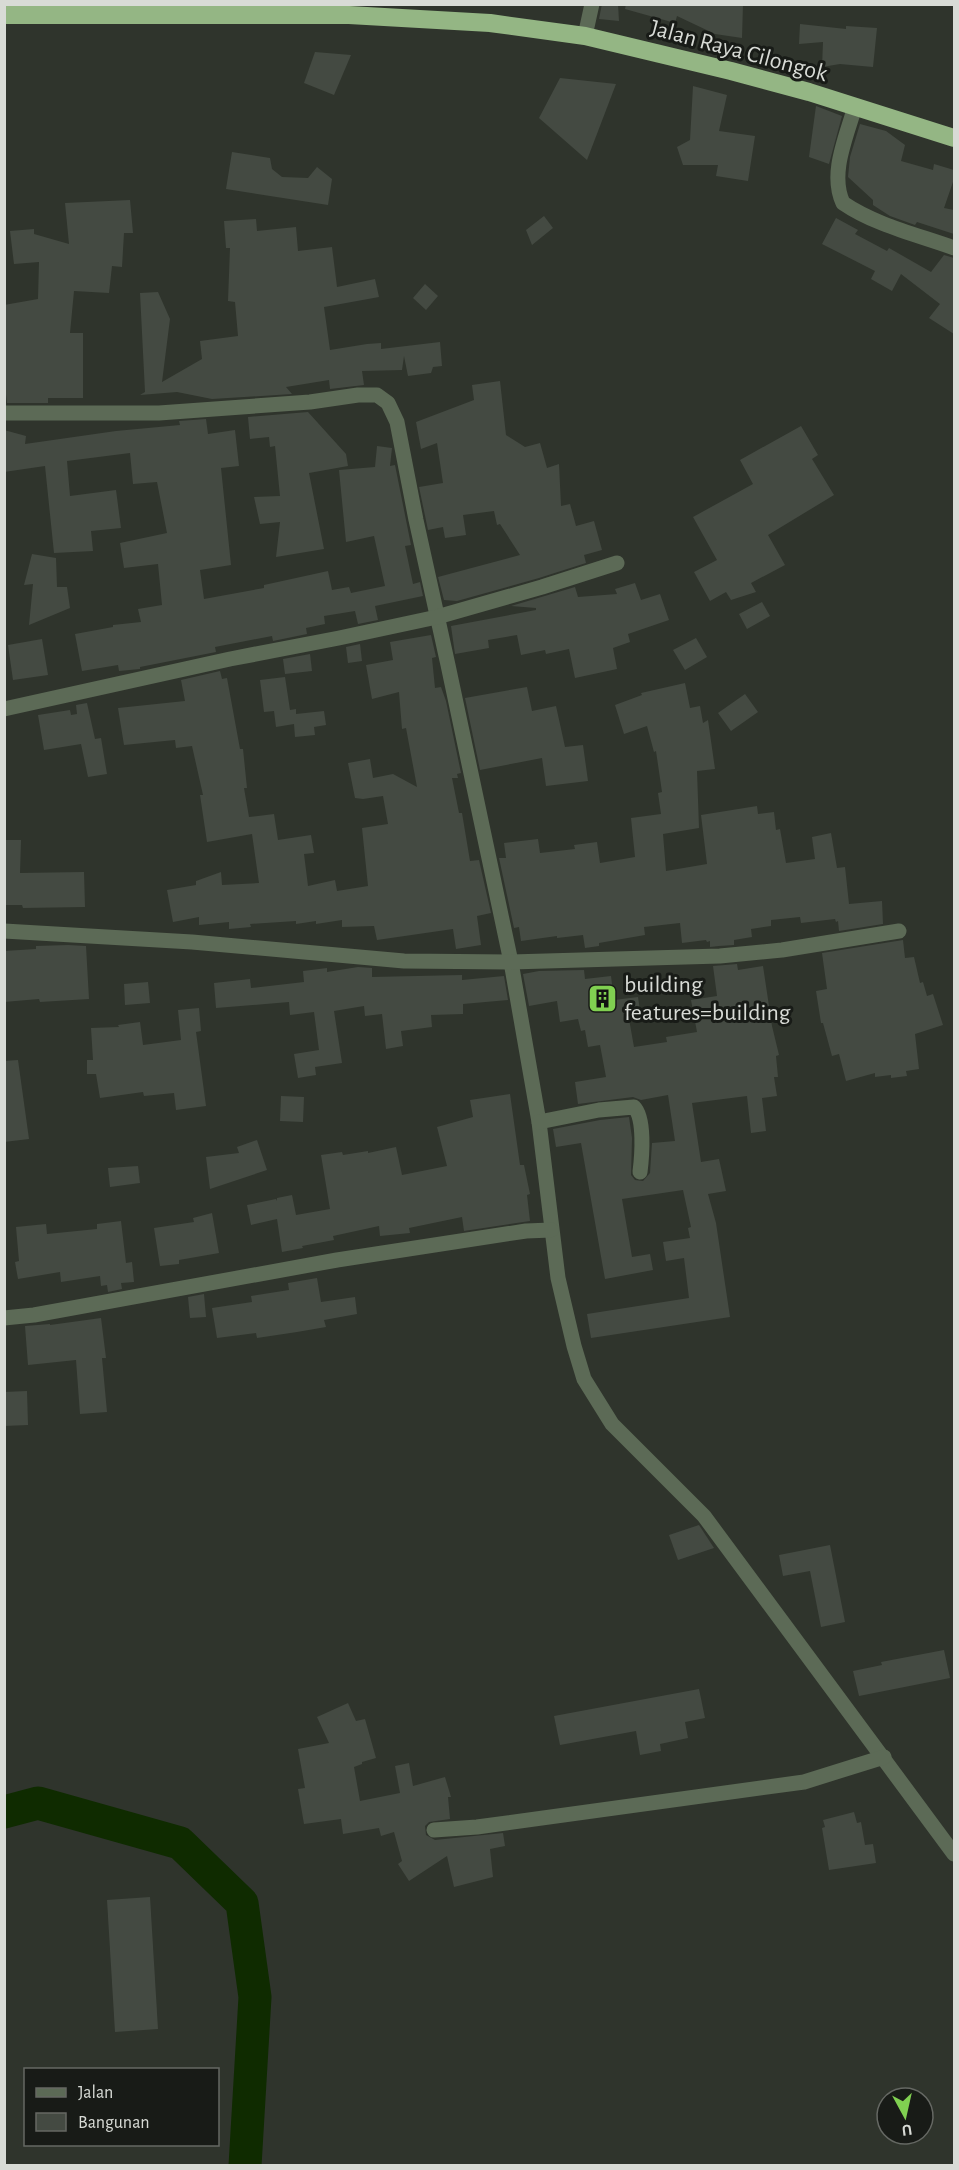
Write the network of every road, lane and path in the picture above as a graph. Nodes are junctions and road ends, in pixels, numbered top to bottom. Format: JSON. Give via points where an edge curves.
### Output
{"nodes":[{"id":1,"x":592,"y":4,"type":"edge"},
{"id":2,"x":350,"y":10,"type":"edge"},
{"id":3,"x":4,"y":15,"type":"edge"},
{"id":4,"x":585,"y":36,"type":"junction"},
{"id":5,"x":855,"y":106,"type":"junction"},
{"id":6,"x":954,"y":138,"type":"edge"},
{"id":7,"x":954,"y":248,"type":"edge"},
{"id":8,"x":4,"y":413,"type":"edge"},
{"id":9,"x":617,"y":563,"type":"dead end"},
{"id":10,"x":437,"y":617,"type":"junction"},
{"id":11,"x":4,"y":709,"type":"edge"},
{"id":12,"x":899,"y":931,"type":"dead end"},
{"id":13,"x":4,"y":932,"type":"edge"},
{"id":14,"x":511,"y":962,"type":"junction"},
{"id":15,"x":539,"y":1122,"type":"junction"},
{"id":16,"x":640,"y":1172,"type":"dead end"},
{"id":17,"x":551,"y":1230,"type":"junction"},
{"id":18,"x":4,"y":1318,"type":"edge"},
{"id":19,"x":884,"y":1757,"type":"junction"},
{"id":20,"x":434,"y":1830,"type":"dead end"},
{"id":21,"x":954,"y":1854,"type":"edge"}],
"edges":[{"from":1,"to":4,"type":"street"},
{"from":2,"to":3,"type":"highway","name":"Jalan Raya Cilongok"},
{"from":2,"to":4,"type":"highway","name":"Jalan Raya Cilongok"},
{"from":4,"to":5,"type":"highway","name":"Jalan Raya Cilongok"},
{"from":5,"to":6,"type":"highway","name":"Jalan Raya Cilongok"},
{"from":5,"to":7,"type":"street","via":[[838,171],[843,203]]},
{"from":8,"to":10,"type":"street","via":[[159,413],[377,395],[388,403],[397,422]]},
{"from":9,"to":10,"type":"street"},
{"from":10,"to":11,"type":"street"},
{"from":10,"to":14,"type":"street"},
{"from":12,"to":14,"type":"street","via":[[720,956]]},
{"from":13,"to":14,"type":"street","via":[[404,961]]},
{"from":14,"to":15,"type":"street"},
{"from":15,"to":16,"type":"street","via":[[634,1107],[639,1114],[642,1146]]},
{"from":15,"to":17,"type":"street"},
{"from":17,"to":18,"type":"street","via":[[337,1260]]},
{"from":17,"to":19,"type":"street","via":[[577,1357],[584,1379],[612,1424],[704,1516]]},
{"from":19,"to":20,"type":"street","via":[[804,1782]]},
{"from":19,"to":21,"type":"street"}]}
